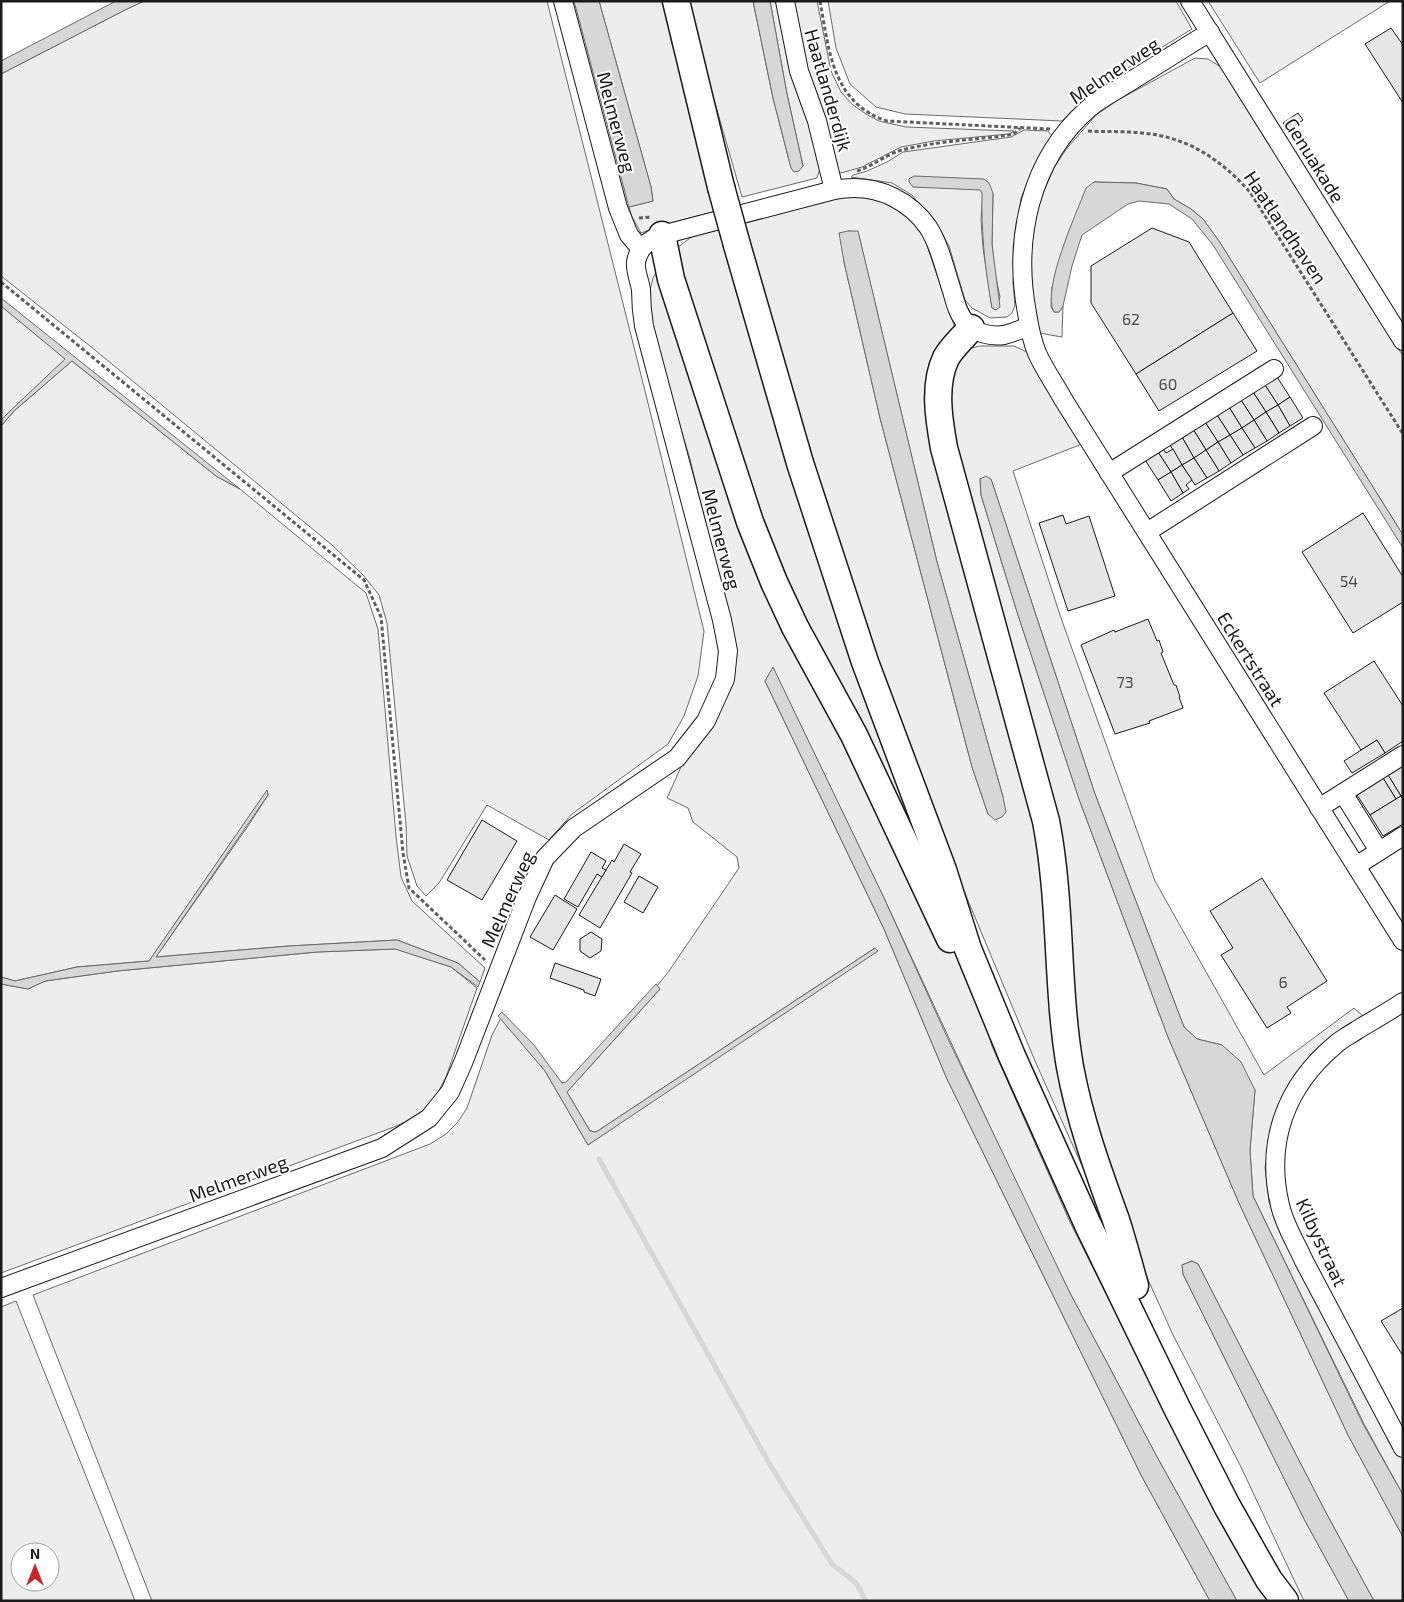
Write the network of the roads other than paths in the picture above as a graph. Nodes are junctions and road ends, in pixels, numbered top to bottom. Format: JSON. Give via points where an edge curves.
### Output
{"nodes":[{"id":1,"x":563,"y":1,"type":"edge"},
{"id":2,"x":676,"y":1,"type":"edge"},
{"id":3,"x":785,"y":1,"type":"edge"},
{"id":4,"x":1190,"y":1,"type":"edge"},
{"id":5,"x":1210,"y":32,"type":"junction"},
{"id":6,"x":834,"y":190,"type":"junction"},
{"id":7,"x":652,"y":242,"type":"junction"},
{"id":8,"x":1029,"y":326,"type":"junction"},
{"id":9,"x":971,"y":328,"type":"junction"},
{"id":10,"x":1403,"y":341,"type":"edge"},
{"id":11,"x":1274,"y":369,"type":"dead end"},
{"id":12,"x":1313,"y":426,"type":"dead end"},
{"id":13,"x":1109,"y":473,"type":"junction"},
{"id":14,"x":1147,"y":532,"type":"junction"},
{"id":15,"x":1403,"y":755,"type":"edge"},
{"id":16,"x":1343,"y":793,"type":"junction"},
{"id":17,"x":1319,"y":808,"type":"junction"},
{"id":18,"x":1403,"y":836,"type":"edge"},
{"id":19,"x":1379,"y":851,"type":"junction"},
{"id":20,"x":1356,"y":866,"type":"junction"},
{"id":21,"x":943,"y":870,"type":"junction"},
{"id":22,"x":1403,"y":941,"type":"edge"},
{"id":23,"x":1403,"y":1002,"type":"edge"},
{"id":24,"x":1012,"y":1056,"type":"junction"},
{"id":25,"x":1135,"y":1286,"type":"junction"},
{"id":26,"x":1,"y":1288,"type":"edge"},
{"id":27,"x":1403,"y":1448,"type":"edge"},
{"id":28,"x":1285,"y":1601,"type":"edge"},
{"id":29,"x":1292,"y":1601,"type":"edge"}],
"edges":[{"from":1,"to":7,"type":"street","name":"Melmerweg","via":[[618,208],[629,235]]},
{"from":2,"to":21,"type":"highway","bridge":true,"via":[[721,187],[778,392],[865,662]]},
{"from":3,"to":6,"type":"street","name":"Haatlanderdijk","via":[[799,71],[817,121]]},
{"from":4,"to":5,"type":"street","name":"Genuakade"},
{"from":5,"to":8,"type":"street","name":"Melmerweg","via":[[1089,108],[1051,153],[1026,219],[1022,281]]},
{"from":5,"to":10,"type":"street","name":"Genuakade"},
{"from":6,"to":7,"type":"street"},
{"from":6,"to":9,"type":"street","via":[[874,190],[896,199],[913,211],[932,234],[957,306]]},
{"from":7,"to":24,"type":"highway","via":[[671,279],[767,567],[795,627],[882,790],[996,1039]]},
{"from":7,"to":26,"type":"street","name":"Melmerweg","via":[[636,263],[644,326],[728,651],[725,679],[706,721],[677,758],[574,828],[545,858],[450,1092],[429,1118],[382,1148]]},
{"from":8,"to":9,"type":"street","via":[[996,336]]},
{"from":8,"to":13,"type":"street","name":"Eckertstraat","via":[[1040,358]]},
{"from":9,"to":25,"type":"highway","via":[[946,359],[942,371],[939,408],[942,438],[1046,821],[1057,900],[1064,1027],[1076,1099]]},
{"from":11,"to":13,"type":"street"},
{"from":12,"to":14,"type":"street"},
{"from":13,"to":14,"type":"street","name":"Eckertstraat"},
{"from":14,"to":17,"type":"street","name":"Eckertstraat"},
{"from":15,"to":16,"type":"street"},
{"from":16,"to":17,"type":"street"},
{"from":16,"to":19,"type":"street"},
{"from":17,"to":20,"type":"street","name":"Eckertstraat"},
{"from":18,"to":19,"type":"street"},
{"from":19,"to":20,"type":"street"},
{"from":20,"to":22,"type":"street","name":"Eckertstraat"},
{"from":21,"to":24,"type":"highway","via":[[968,949]]},
{"from":21,"to":25,"type":"highway"},
{"from":23,"to":27,"type":"street","name":"Kilbystraat","via":[[1336,1044],[1305,1074],[1285,1110],[1275,1162],[1280,1206],[1300,1254]]},
{"from":24,"to":28,"type":"highway","via":[[1088,1225],[1173,1399],[1269,1580]]},
{"from":25,"to":29,"type":"highway","via":[[1282,1572]]}]}
